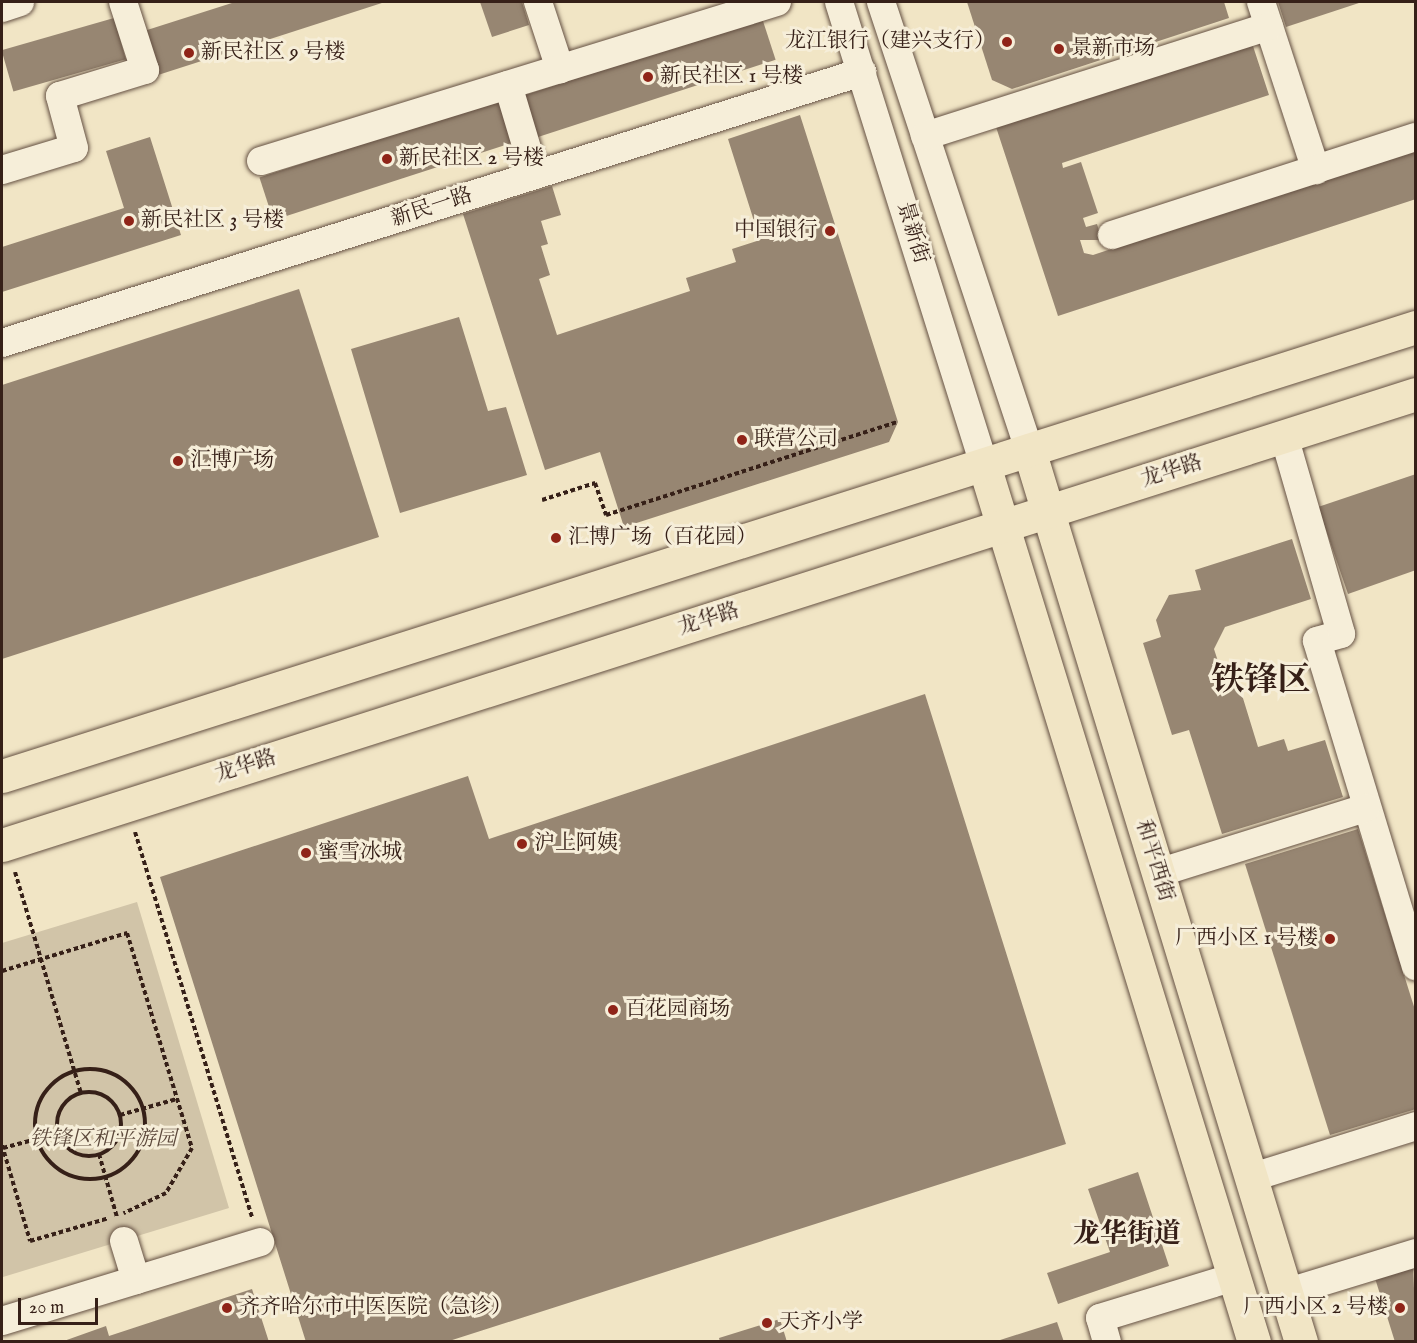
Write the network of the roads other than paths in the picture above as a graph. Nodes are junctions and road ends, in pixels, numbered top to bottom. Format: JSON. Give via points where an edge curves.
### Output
{"nodes":[{"id":1,"x":20,"y":2,"type":"edge"},
{"id":2,"x":123,"y":2,"type":"edge"},
{"id":3,"x":538,"y":2,"type":"edge"},
{"id":4,"x":777,"y":2,"type":"edge"},
{"id":5,"x":839,"y":2,"type":"edge"},
{"id":6,"x":881,"y":2,"type":"edge"},
{"id":7,"x":2,"y":8,"type":"edge"},
{"id":8,"x":1265,"y":14,"type":"edge"},
{"id":9,"x":560,"y":69,"type":"junction"},
{"id":10,"x":862,"y":72,"type":"junction"},
{"id":11,"x":508,"y":85,"type":"junction"},
{"id":12,"x":925,"y":136,"type":"junction"},
{"id":13,"x":1416,"y":137,"type":"edge"},
{"id":14,"x":261,"y":161,"type":"dead end"},
{"id":15,"x":2,"y":170,"type":"edge"},
{"id":16,"x":1316,"y":170,"type":"junction"},
{"id":17,"x":536,"y":175,"type":"junction"},
{"id":18,"x":1112,"y":236,"type":"dead end"},
{"id":19,"x":1416,"y":327,"type":"edge"},
{"id":20,"x":2,"y":343,"type":"edge"},
{"id":21,"x":1416,"y":394,"type":"edge"},
{"id":22,"x":1284,"y":436,"type":"junction"},
{"id":23,"x":1029,"y":450,"type":"junction"},
{"id":24,"x":984,"y":465,"type":"junction"},
{"id":25,"x":1049,"y":511,"type":"junction"},
{"id":26,"x":1003,"y":525,"type":"junction"},
{"id":27,"x":2,"y":776,"type":"edge"},
{"id":28,"x":1366,"y":808,"type":"junction"},
{"id":29,"x":4,"y":845,"type":"edge"},
{"id":30,"x":1158,"y":873,"type":"junction"},
{"id":31,"x":1416,"y":966,"type":"edge"},
{"id":32,"x":1416,"y":1126,"type":"edge"},
{"id":33,"x":1250,"y":1178,"type":"junction"},
{"id":34,"x":120,"y":1228,"type":"road end"},
{"id":35,"x":260,"y":1242,"type":"road end"},
{"id":36,"x":1416,"y":1253,"type":"edge"},
{"id":37,"x":1234,"y":1277,"type":"junction"},
{"id":38,"x":136,"y":1280,"type":"junction"},
{"id":39,"x":1286,"y":1293,"type":"junction"},
{"id":40,"x":2,"y":1322,"type":"edge"},
{"id":41,"x":1107,"y":1341,"type":"edge"},
{"id":42,"x":1254,"y":1341,"type":"edge"},
{"id":43,"x":1301,"y":1341,"type":"edge"}],
"edges":[{"from":1,"to":7,"type":"street"},
{"from":2,"to":15,"type":"street","via":[[145,70],[60,96],[74,147]]},
{"from":3,"to":9,"type":"street"},
{"from":4,"to":9,"type":"street"},
{"from":5,"to":10,"type":"street","name":"景新街"},
{"from":6,"to":12,"type":"street","name":"景新街"},
{"from":8,"to":12,"type":"street"},
{"from":8,"to":16,"type":"street"},
{"from":9,"to":11,"type":"street"},
{"from":10,"to":17,"type":"street","name":"新民一路"},
{"from":10,"to":24,"type":"street","name":"景新街"},
{"from":11,"to":14,"type":"street"},
{"from":11,"to":17,"type":"street"},
{"from":12,"to":23,"type":"street","name":"景新街"},
{"from":13,"to":16,"type":"street"},
{"from":16,"to":18,"type":"street"},
{"from":17,"to":20,"type":"street","name":"新民一路"},
{"from":19,"to":23,"type":"main road"},
{"from":21,"to":22,"type":"main road","name":"龙华路"},
{"from":22,"to":25,"type":"main road","name":"龙华路"},
{"from":22,"to":28,"type":"street","via":[[1341,634],[1317,640]]},
{"from":23,"to":24,"type":"main road"},
{"from":23,"to":25,"type":"main road","name":"和平西街"},
{"from":24,"to":26,"type":"main road"},
{"from":24,"to":27,"type":"main road"},
{"from":25,"to":26,"type":"main road","name":"龙华路"},
{"from":25,"to":30,"type":"main road","name":"和平西街"},
{"from":26,"to":29,"type":"main road","name":"龙华路"},
{"from":26,"to":37,"type":"main road"},
{"from":28,"to":30,"type":"street"},
{"from":28,"to":31,"type":"street"},
{"from":30,"to":33,"type":"main road","name":"和平西街"},
{"from":32,"to":33,"type":"street"},
{"from":33,"to":39,"type":"main road","name":"和平西街"},
{"from":34,"to":38,"type":"street"},
{"from":35,"to":38,"type":"street"},
{"from":36,"to":39,"type":"street"},
{"from":37,"to":41,"type":"street","via":[[1100,1318]]},
{"from":37,"to":42,"type":"main road"},
{"from":38,"to":40,"type":"street"},
{"from":39,"to":43,"type":"main road","name":"和平西街"}]}
